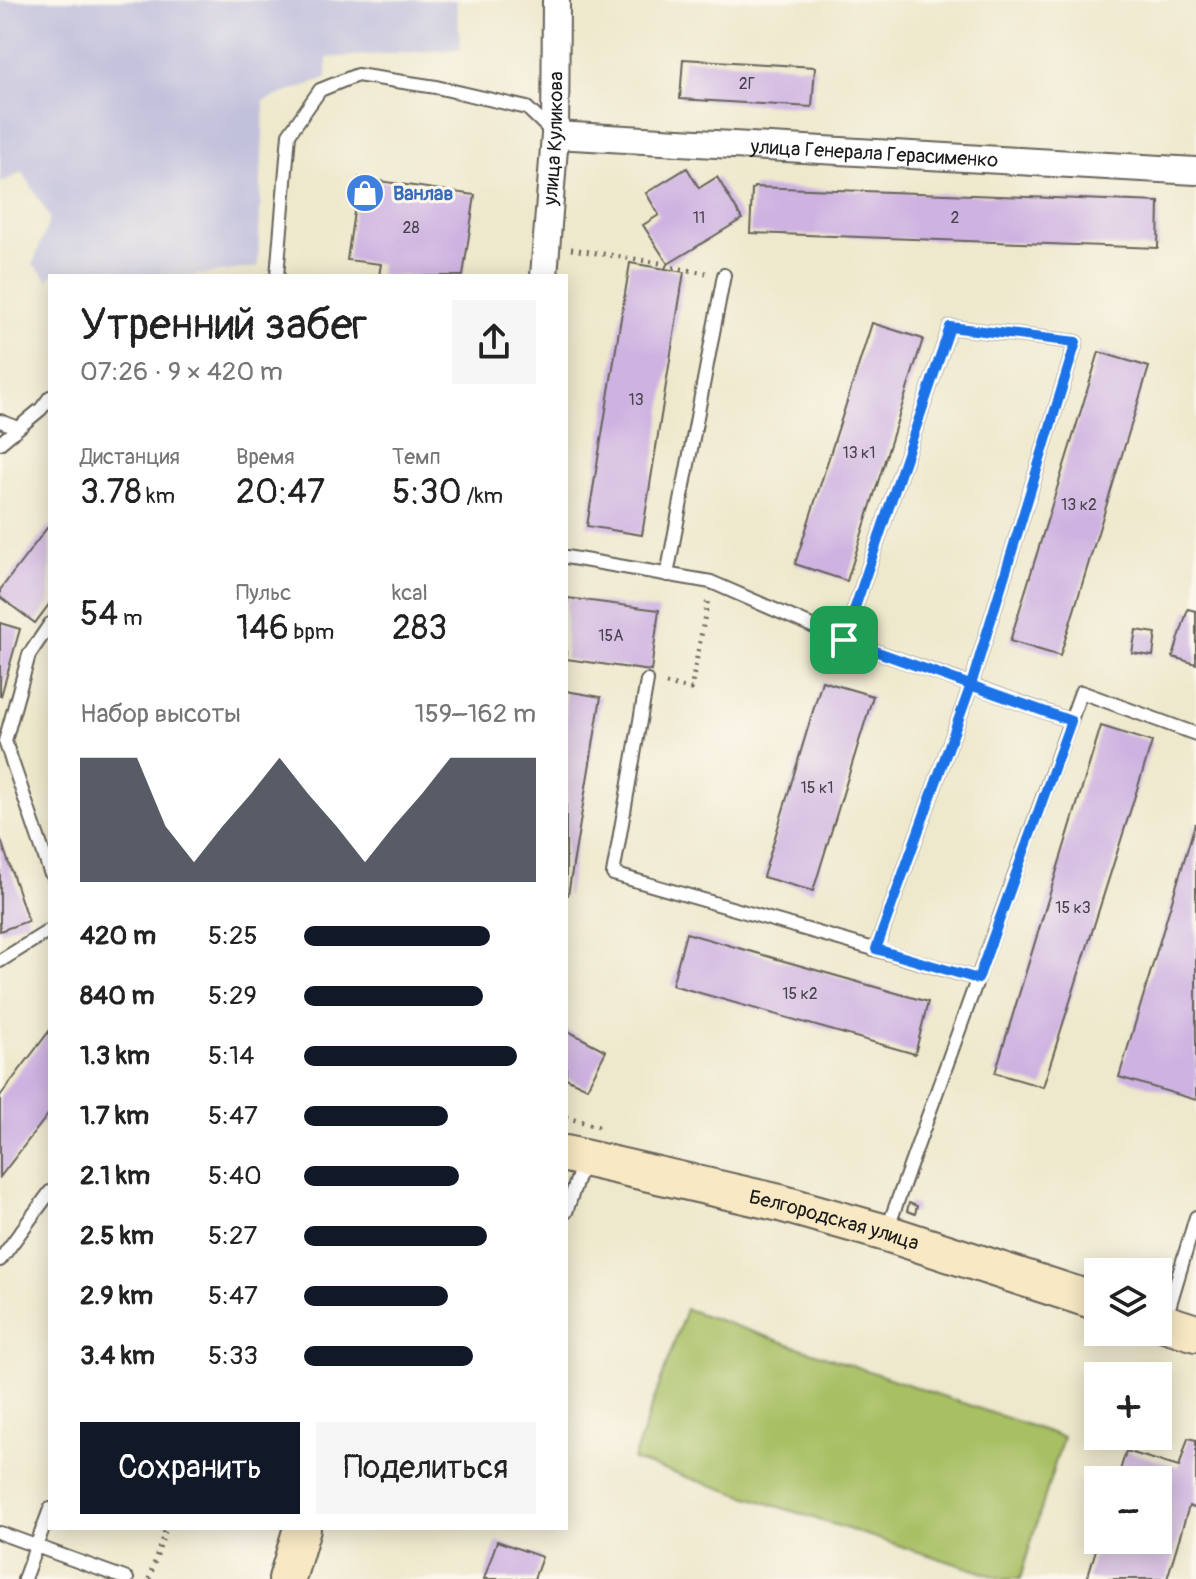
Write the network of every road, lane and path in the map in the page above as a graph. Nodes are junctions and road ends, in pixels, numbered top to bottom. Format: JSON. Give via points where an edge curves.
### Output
{"nodes":[{"id":1,"x":556,"y":0,"type":"edge"},
{"id":2,"x":555,"y":135,"type":"junction"},
{"id":3,"x":1196,"y":171,"type":"edge"},
{"id":4,"x":546,"y":245,"type":"junction"},
{"id":5,"x":277,"y":274,"type":"edge"},
{"id":6,"x":544,"y":274,"type":"edge"},
{"id":7,"x":724,"y":275,"type":"joint"},
{"id":8,"x":48,"y":400,"type":"edge"},
{"id":9,"x":0,"y":421,"type":"edge"},
{"id":10,"x":18,"y":428,"type":"junction"},
{"id":11,"x":0,"y":443,"type":"edge"},
{"id":12,"x":568,"y":557,"type":"edge"},
{"id":13,"x":667,"y":575,"type":"junction"},
{"id":14,"x":711,"y":582,"type":"junction"},
{"id":15,"x":48,"y":627,"type":"edge"},
{"id":16,"x":844,"y":640,"type":"junction"},
{"id":17,"x":647,"y":681,"type":"joint"},
{"id":18,"x":971,"y":685,"type":"junction"},
{"id":19,"x":1071,"y":721,"type":"junction"},
{"id":20,"x":1196,"y":734,"type":"edge"},
{"id":21,"x":48,"y":866,"type":"edge"},
{"id":22,"x":48,"y":931,"type":"edge"},
{"id":23,"x":876,"y":949,"type":"junction"},
{"id":24,"x":0,"y":961,"type":"edge"},
{"id":25,"x":978,"y":979,"type":"junction"},
{"id":26,"x":575,"y":1156,"type":"edge"},
{"id":27,"x":48,"y":1195,"type":"edge"},
{"id":28,"x":568,"y":1200,"type":"edge"},
{"id":29,"x":1196,"y":1217,"type":"edge"},
{"id":30,"x":886,"y":1233,"type":"junction"},
{"id":31,"x":0,"y":1260,"type":"edge"},
{"id":32,"x":1084,"y":1297,"type":"edge"},
{"id":33,"x":1173,"y":1326,"type":"edge"},
{"id":34,"x":48,"y":1515,"type":"edge"},
{"id":35,"x":165,"y":1530,"type":"edge"},
{"id":36,"x":301,"y":1530,"type":"edge"},
{"id":37,"x":0,"y":1533,"type":"edge"},
{"id":38,"x":37,"y":1547,"type":"junction"},
{"id":39,"x":24,"y":1579,"type":"edge"},
{"id":40,"x":127,"y":1579,"type":"edge"},
{"id":41,"x":149,"y":1579,"type":"edge"},
{"id":42,"x":287,"y":1579,"type":"edge"}],
"edges":[{"from":1,"to":2,"type":"street","name":"улица Куликова"},
{"from":2,"to":3,"type":"street","name":"улица Генерала Герасименко"},
{"from":2,"to":4,"type":"street","name":"улица Куликова"},
{"from":2,"to":5,"type":"lane","via":[[527,108],[436,87],[357,75],[320,90],[289,134]]},
{"from":4,"to":6,"type":"street","name":"улица Куликова"},
{"from":4,"to":7,"type":"path"},
{"from":7,"to":13,"type":"lane"},
{"from":8,"to":10,"type":"lane"},
{"from":9,"to":10,"type":"lane"},
{"from":10,"to":11,"type":"lane"},
{"from":12,"to":13,"type":"lane"},
{"from":13,"to":14,"type":"lane"},
{"from":14,"to":16,"type":"lane"},
{"from":14,"to":17,"type":"path","via":[[691,689]]},
{"from":15,"to":21,"type":"lane","via":[[29,655],[5,741]]},
{"from":16,"to":18,"type":"lane"},
{"from":16,"to":18,"type":"lane","via":[[950,327],[1076,342]]},
{"from":17,"to":23,"type":"lane","via":[[613,874]]},
{"from":18,"to":19,"type":"lane"},
{"from":18,"to":23,"type":"lane"},
{"from":19,"to":20,"type":"lane","via":[[1081,692]]},
{"from":19,"to":25,"type":"lane"},
{"from":22,"to":24,"type":"lane"},
{"from":23,"to":25,"type":"lane"},
{"from":25,"to":30,"type":"lane"},
{"from":26,"to":28,"type":"lane"},
{"from":26,"to":30,"type":"main road","name":"Белгородская улица"},
{"from":27,"to":31,"type":"lane"},
{"from":29,"to":33,"type":"lane"},
{"from":30,"to":32,"type":"main road","name":"Белгородская улица"},
{"from":34,"to":38,"type":"lane"},
{"from":35,"to":41,"type":"path"},
{"from":36,"to":42,"type":"main road"},
{"from":37,"to":38,"type":"lane"},
{"from":38,"to":39,"type":"lane"},
{"from":38,"to":40,"type":"lane"}]}
